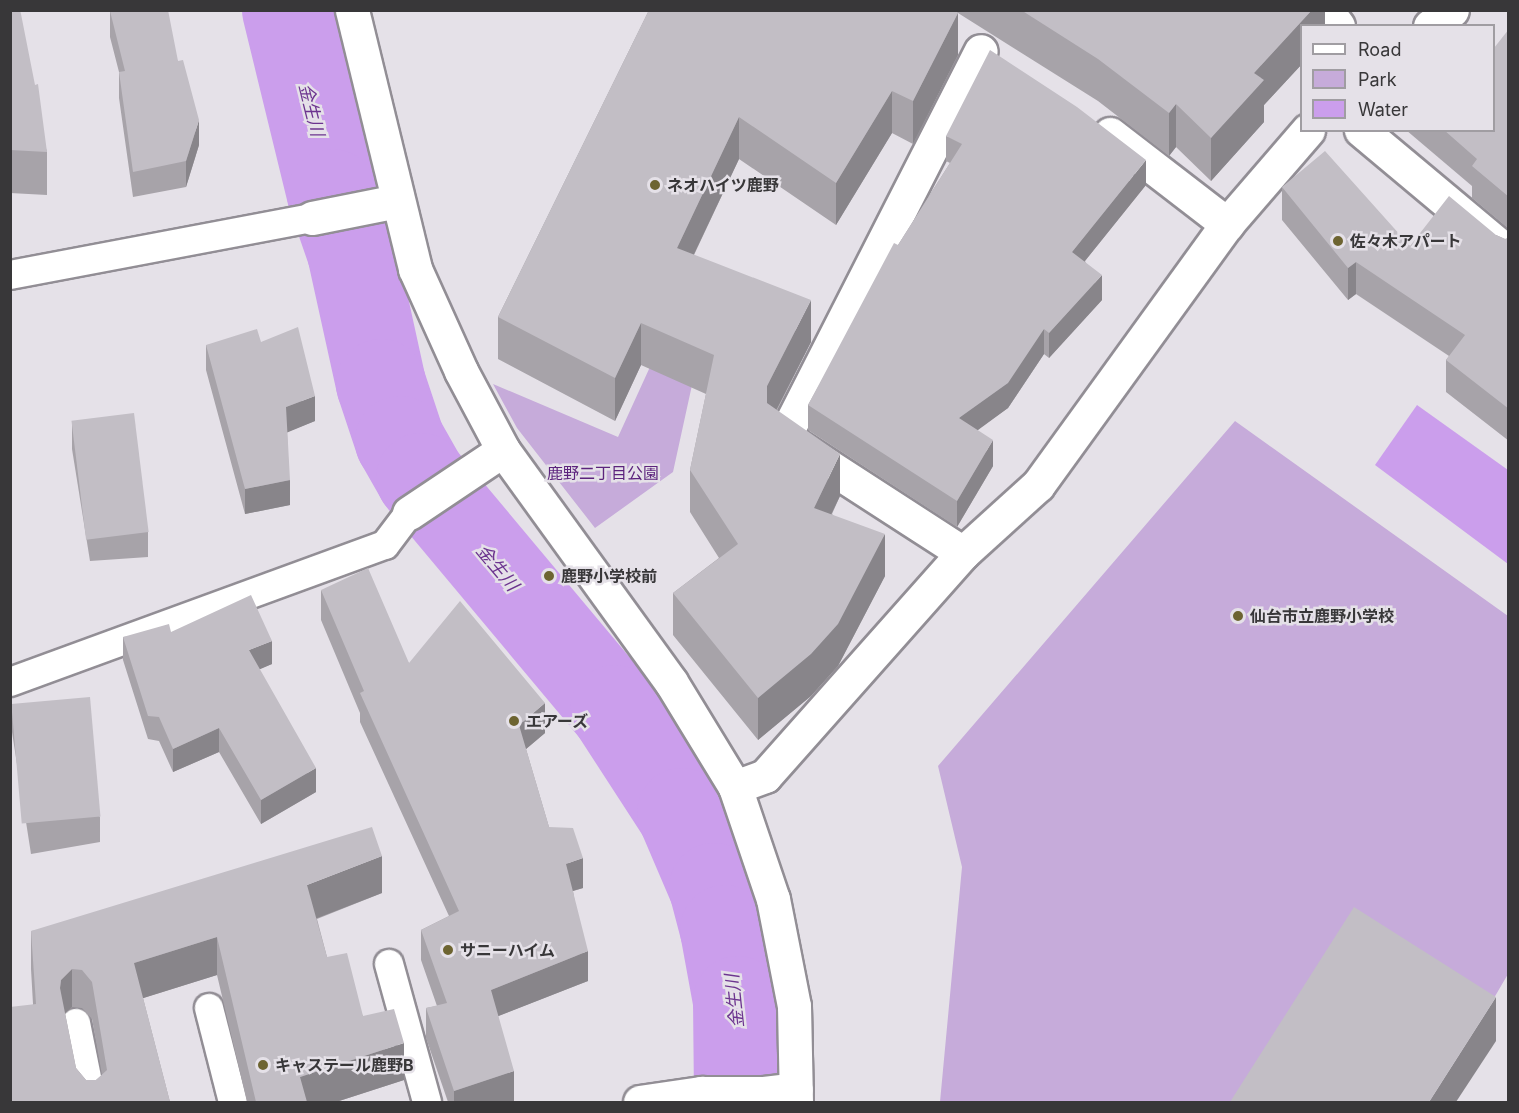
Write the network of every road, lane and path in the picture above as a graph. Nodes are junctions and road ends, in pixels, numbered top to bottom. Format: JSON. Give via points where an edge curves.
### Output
{"nodes":[{"id":1,"x":352,"y":10,"type":"edge"},
{"id":2,"x":1326,"y":10,"type":"edge"},
{"id":3,"x":1452,"y":10,"type":"edge"},
{"id":4,"x":1336,"y":24,"type":"edge"},
{"id":5,"x":1433,"y":24,"type":"edge"},
{"id":6,"x":952,"y":31,"type":"edge"},
{"id":7,"x":981,"y":51,"type":"junction"},
{"id":8,"x":1010,"y":69,"type":"edge"},
{"id":9,"x":1088,"y":117,"type":"edge"},
{"id":10,"x":1306,"y":132,"type":"edge"},
{"id":11,"x":1362,"y":132,"type":"edge"},
{"id":12,"x":397,"y":201,"type":"junction"},
{"id":13,"x":312,"y":218,"type":"joint"},
{"id":14,"x":1227,"y":224,"type":"junction"},
{"id":15,"x":1509,"y":253,"type":"edge"},
{"id":16,"x":10,"y":275,"type":"edge"},
{"id":17,"x":502,"y":450,"type":"junction"},
{"id":18,"x":409,"y":513,"type":"joint"},
{"id":19,"x":963,"y":553,"type":"junction"},
{"id":20,"x":10,"y":682,"type":"edge"},
{"id":21,"x":735,"y":787,"type":"junction"},
{"id":22,"x":389,"y":964,"type":"dead end"},
{"id":23,"x":209,"y":1008,"type":"dead end"},
{"id":24,"x":76,"y":1023,"type":"dead end"},
{"id":25,"x":796,"y":1096,"type":"edge"},
{"id":26,"x":92,"y":1102,"type":"edge"},
{"id":27,"x":233,"y":1102,"type":"edge"},
{"id":28,"x":428,"y":1102,"type":"edge"},
{"id":29,"x":640,"y":1102,"type":"edge"}],
"edges":[{"from":1,"to":12,"type":"street"},
{"from":2,"to":4,"type":"street"},
{"from":3,"to":5,"type":"street"},
{"from":6,"to":7,"type":"street"},
{"from":7,"to":8,"type":"street"},
{"from":7,"to":19,"type":"street","via":[[784,437]]},
{"from":9,"to":14,"type":"street"},
{"from":10,"to":14,"type":"street"},
{"from":11,"to":15,"type":"street"},
{"from":12,"to":13,"type":"street"},
{"from":12,"to":17,"type":"street","via":[[415,269]]},
{"from":13,"to":16,"type":"lane"},
{"from":14,"to":19,"type":"street","via":[[1038,485]]},
{"from":17,"to":18,"type":"street"},
{"from":17,"to":21,"type":"street","via":[[671,682]]},
{"from":18,"to":20,"type":"lane","via":[[385,545]]},
{"from":19,"to":21,"type":"street","via":[[765,776]]},
{"from":21,"to":25,"type":"street","via":[[772,899],[794,1006]]},
{"from":22,"to":28,"type":"lane"},
{"from":23,"to":27,"type":"lane"},
{"from":24,"to":26,"type":"lane"},
{"from":25,"to":29,"type":"street","via":[[701,1092]]}]}
